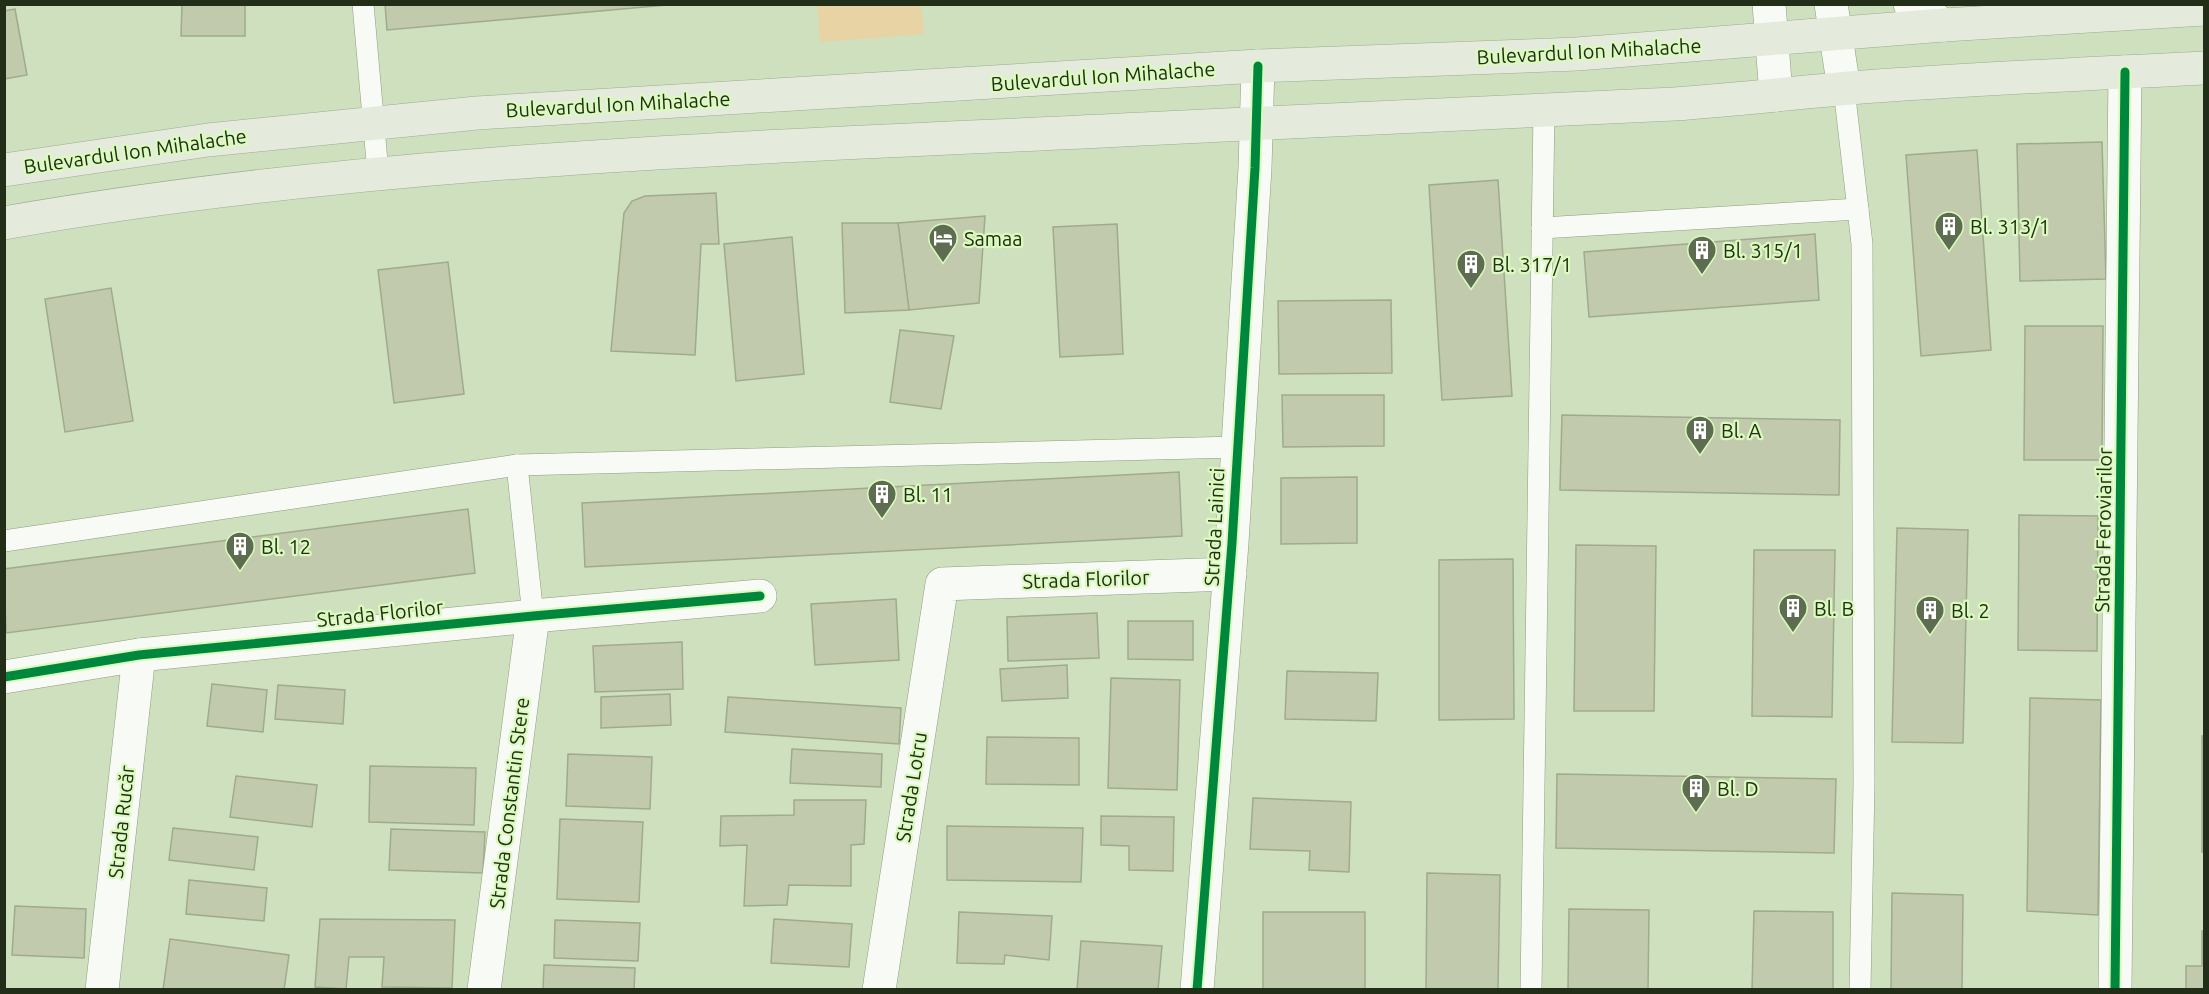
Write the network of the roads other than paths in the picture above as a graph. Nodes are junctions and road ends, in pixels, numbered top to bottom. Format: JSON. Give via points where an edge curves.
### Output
{"nodes":[{"id":1,"x":363,"y":4,"type":"edge"},
{"id":2,"x":1770,"y":4,"type":"edge"},
{"id":3,"x":1910,"y":4,"type":"edge"},
{"id":4,"x":2205,"y":9,"type":"edge"},
{"id":5,"x":1833,"y":19,"type":"edge"},
{"id":6,"x":1944,"y":25,"type":"junction"},
{"id":7,"x":1772,"y":39,"type":"junction"},
{"id":8,"x":1258,"y":66,"type":"junction"},
{"id":9,"x":2205,"y":68,"type":"edge"},
{"id":10,"x":2125,"y":72,"type":"junction"},
{"id":11,"x":1844,"y":89,"type":"junction"},
{"id":12,"x":1776,"y":95,"type":"junction"},
{"id":13,"x":1544,"y":110,"type":"junction"},
{"id":14,"x":374,"y":122,"type":"junction"},
{"id":15,"x":1258,"y":123,"type":"junction"},
{"id":16,"x":4,"y":170,"type":"edge"},
{"id":17,"x":378,"y":173,"type":"junction"},
{"id":18,"x":1858,"y":209,"type":"junction"},
{"id":19,"x":4,"y":223,"type":"edge"},
{"id":20,"x":1542,"y":228,"type":"junction"},
{"id":21,"x":1237,"y":447,"type":"junction"},
{"id":22,"x":517,"y":465,"type":"junction"},
{"id":23,"x":4,"y":541,"type":"edge"},
{"id":24,"x":1230,"y":574,"type":"junction"},
{"id":25,"x":942,"y":584,"type":"joint"},
{"id":26,"x":760,"y":596,"type":"dead end"},
{"id":27,"x":533,"y":616,"type":"junction"},
{"id":28,"x":139,"y":656,"type":"junction"},
{"id":29,"x":4,"y":677,"type":"edge"},
{"id":30,"x":102,"y":990,"type":"edge"},
{"id":31,"x":484,"y":990,"type":"edge"},
{"id":32,"x":879,"y":990,"type":"edge"},
{"id":33,"x":1197,"y":990,"type":"edge"},
{"id":34,"x":1531,"y":990,"type":"edge"},
{"id":35,"x":1860,"y":990,"type":"edge"},
{"id":36,"x":2115,"y":990,"type":"edge"}],
"edges":[{"from":1,"to":14,"type":"lane"},
{"from":2,"to":7,"type":"street"},
{"from":3,"to":6,"type":"street"},
{"from":4,"to":6,"type":"main road","name":"Bulevardul Ion Mihalache"},
{"from":5,"to":6,"type":"main road","name":"Bulevardul Ion Mihalache"},
{"from":5,"to":7,"type":"main road","name":"Bulevardul Ion Mihalache"},
{"from":5,"to":11,"type":"street"},
{"from":7,"to":8,"type":"main road","name":"Bulevardul Ion Mihalache","via":[[1577,54]]},
{"from":7,"to":12,"type":"street"},
{"from":8,"to":14,"type":"main road","name":"Bulevardul Ion Mihalache","via":[[567,106]]},
{"from":8,"to":15,"type":"street","name":"Strada Lainici"},
{"from":9,"to":10,"type":"main road"},
{"from":10,"to":11,"type":"main road"},
{"from":10,"to":36,"type":"street","name":"Strada Feroviarilor"},
{"from":11,"to":12,"type":"main road"},
{"from":11,"to":18,"type":"lane"},
{"from":12,"to":13,"type":"main road"},
{"from":13,"to":15,"type":"main road"},
{"from":13,"to":20,"type":"lane"},
{"from":14,"to":16,"type":"main road","name":"Bulevardul Ion Mihalache","via":[[208,140]]},
{"from":14,"to":17,"type":"lane"},
{"from":15,"to":17,"type":"main road","via":[[577,158]]},
{"from":15,"to":21,"type":"street","name":"Strada Lainici"},
{"from":17,"to":19,"type":"main road","via":[[168,197]]},
{"from":18,"to":20,"type":"lane"},
{"from":18,"to":35,"type":"lane","via":[[1862,255],[1864,773]]},
{"from":20,"to":34,"type":"lane"},
{"from":21,"to":22,"type":"lane"},
{"from":21,"to":24,"type":"street","name":"Strada Lainici"},
{"from":22,"to":23,"type":"lane"},
{"from":22,"to":27,"type":"lane"},
{"from":24,"to":25,"type":"street","name":"Strada Florilor"},
{"from":24,"to":33,"type":"street","name":"Strada Lainici"},
{"from":25,"to":32,"type":"street","name":"Strada Lotru"},
{"from":26,"to":27,"type":"street","name":"Strada Florilor"},
{"from":27,"to":28,"type":"street","name":"Strada Florilor"},
{"from":27,"to":31,"type":"street","name":"Strada Constantin Stere"},
{"from":28,"to":29,"type":"street","name":"Strada Florilor"},
{"from":28,"to":30,"type":"street","name":"Strada Rucăr"}]}
